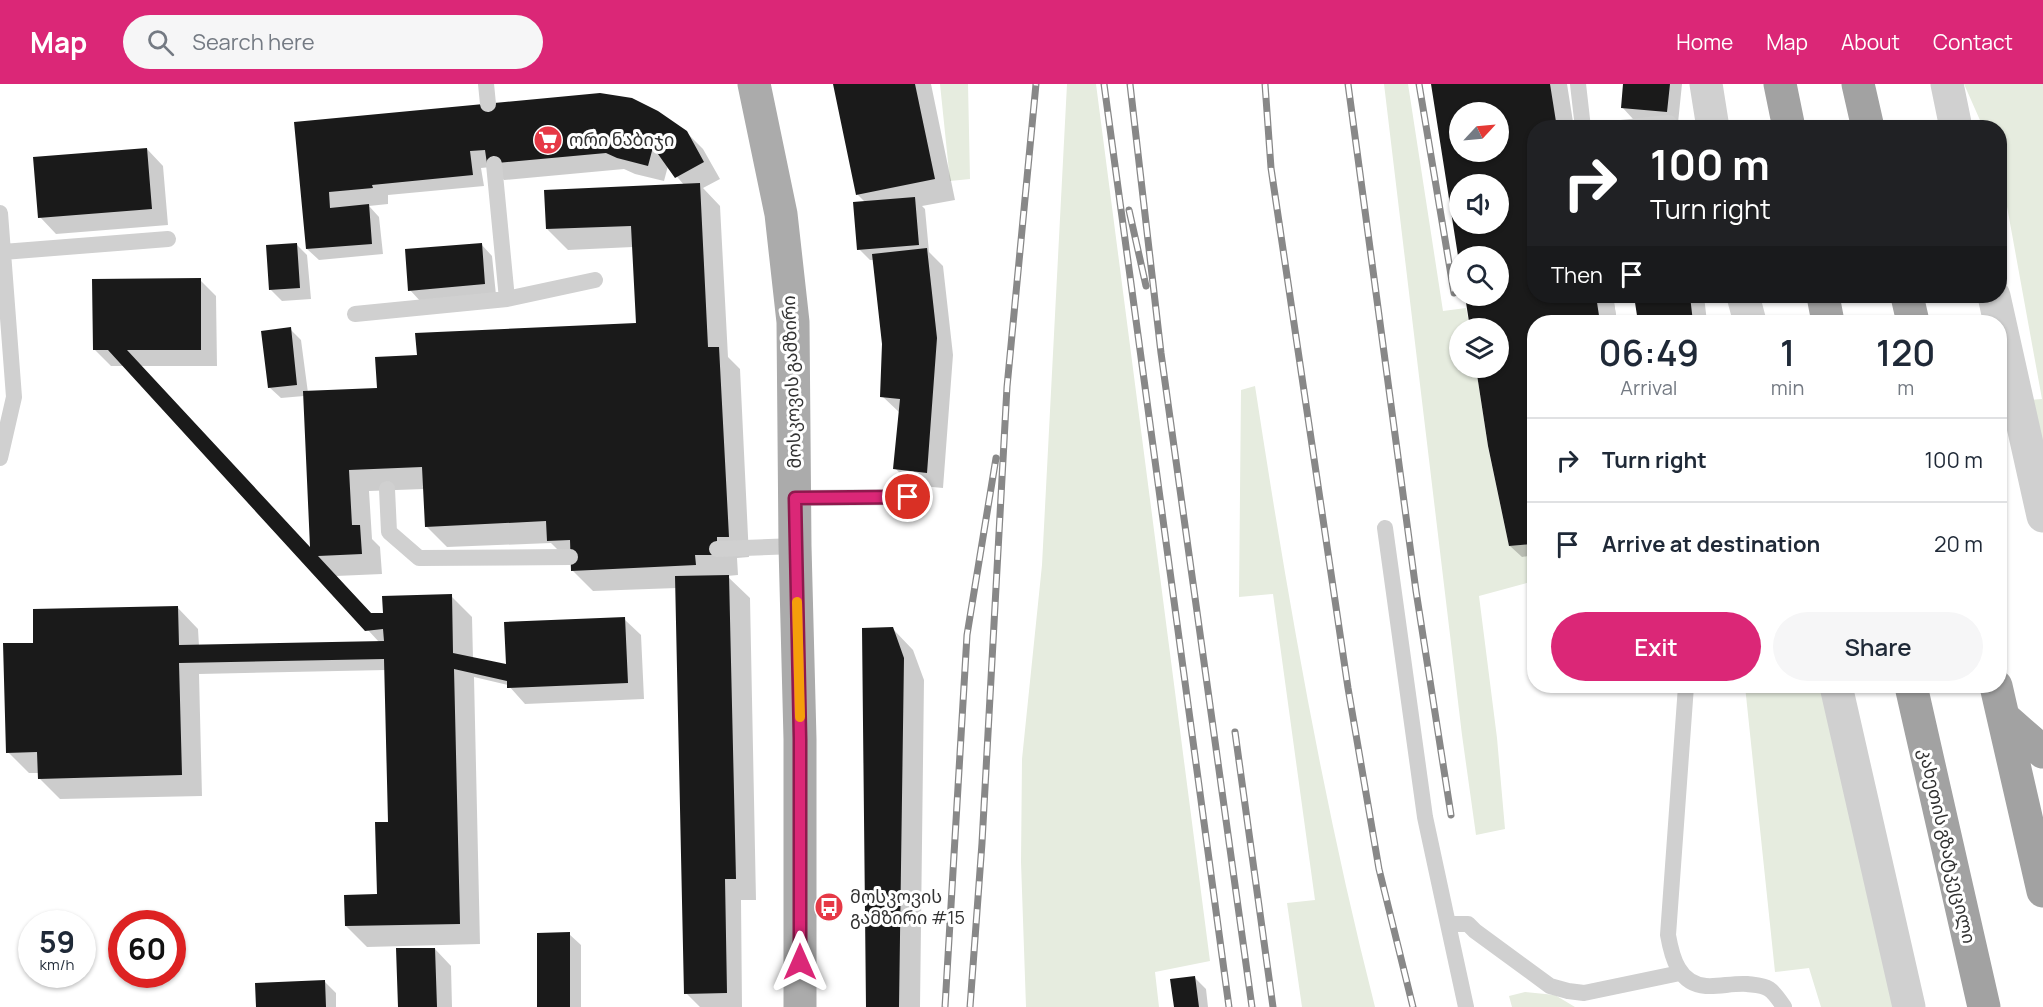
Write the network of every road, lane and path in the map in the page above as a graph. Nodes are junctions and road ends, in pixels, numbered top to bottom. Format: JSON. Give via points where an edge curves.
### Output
{"nodes":[{"id":1,"x":486,"y":84,"type":"edge"},
{"id":2,"x":754,"y":84,"type":"edge"},
{"id":3,"x":1578,"y":84,"type":"edge"},
{"id":4,"x":1706,"y":84,"type":"edge"},
{"id":5,"x":1780,"y":84,"type":"edge"},
{"id":6,"x":1858,"y":84,"type":"edge"},
{"id":7,"x":1947,"y":84,"type":"edge"},
{"id":8,"x":488,"y":104,"type":"dead end"},
{"id":9,"x":1582,"y":120,"type":"edge"},
{"id":10,"x":1712,"y":120,"type":"edge"},
{"id":11,"x":1787,"y":120,"type":"edge"},
{"id":12,"x":1866,"y":120,"type":"edge"},
{"id":13,"x":1954,"y":120,"type":"edge"},
{"id":14,"x":494,"y":164,"type":"dead end"},
{"id":15,"x":0,"y":213,"type":"edge"},
{"id":16,"x":168,"y":239,"type":"dead end"},
{"id":17,"x":3,"y":252,"type":"junction"},
{"id":18,"x":595,"y":280,"type":"dead end"},
{"id":19,"x":507,"y":299,"type":"junction"},
{"id":20,"x":355,"y":314,"type":"dead end"},
{"id":21,"x":2007,"y":354,"type":"edge"},
{"id":22,"x":0,"y":458,"type":"edge"},
{"id":23,"x":387,"y":489,"type":"dead end"},
{"id":24,"x":908,"y":497,"type":"dead end"},
{"id":25,"x":795,"y":498,"type":"junction"},
{"id":26,"x":2043,"y":516,"type":"edge"},
{"id":27,"x":1385,"y":528,"type":"dead end"},
{"id":28,"x":795,"y":546,"type":"junction"},
{"id":29,"x":717,"y":549,"type":"dead end"},
{"id":30,"x":570,"y":557,"type":"dead end"},
{"id":31,"x":1685,"y":693,"type":"edge"},
{"id":32,"x":1838,"y":693,"type":"edge"},
{"id":33,"x":1913,"y":693,"type":"edge"},
{"id":34,"x":1998,"y":693,"type":"edge"},
{"id":35,"x":2003,"y":717,"type":"junction"},
{"id":36,"x":2043,"y":752,"type":"edge"},
{"id":37,"x":2043,"y":891,"type":"edge"},
{"id":38,"x":1448,"y":924,"type":"junction"},
{"id":39,"x":1680,"y":973,"type":"junction"},
{"id":40,"x":800,"y":1007,"type":"edge"},
{"id":41,"x":1466,"y":1007,"type":"edge"},
{"id":42,"x":1784,"y":1007,"type":"edge"},
{"id":43,"x":1909,"y":1007,"type":"edge"},
{"id":44,"x":1984,"y":1007,"type":"edge"}],
"edges":[{"from":1,"to":8,"type":"lane"},
{"from":2,"to":25,"type":"main road","name":"მოსკოვის გამზირი","via":[[781,214],[793,322]]},
{"from":3,"to":9,"type":"lane"},
{"from":4,"to":10,"type":"street"},
{"from":5,"to":11,"type":"highway"},
{"from":6,"to":12,"type":"highway"},
{"from":7,"to":13,"type":"street"},
{"from":14,"to":19,"type":"lane"},
{"from":15,"to":17,"type":"lane"},
{"from":16,"to":17,"type":"lane"},
{"from":17,"to":22,"type":"lane","via":[[14,397]]},
{"from":18,"to":19,"type":"lane"},
{"from":19,"to":20,"type":"lane"},
{"from":21,"to":26,"type":"street"},
{"from":23,"to":30,"type":"lane","via":[[389,532],[419,558]]},
{"from":24,"to":25,"type":"lane"},
{"from":25,"to":28,"type":"main road","name":"მოსკოვის გამზირი"},
{"from":27,"to":38,"type":"lane","via":[[1425,817]]},
{"from":28,"to":29,"type":"lane"},
{"from":28,"to":40,"type":"main road","name":"მოსკოვის გამზირი"},
{"from":31,"to":39,"type":"lane","via":[[1668,935]]},
{"from":32,"to":43,"type":"street"},
{"from":33,"to":44,"type":"highway","name":"კახეთის გზატკეცილი"},
{"from":34,"to":35,"type":"highway"},
{"from":35,"to":36,"type":"highway"},
{"from":35,"to":37,"type":"highway"},
{"from":38,"to":39,"type":"lane","via":[[1468,924],[1550,986],[1568,991],[1584,993]]},
{"from":38,"to":41,"type":"lane"},
{"from":39,"to":42,"type":"lane","via":[[1692,984],[1761,986],[1770,990]]}]}
